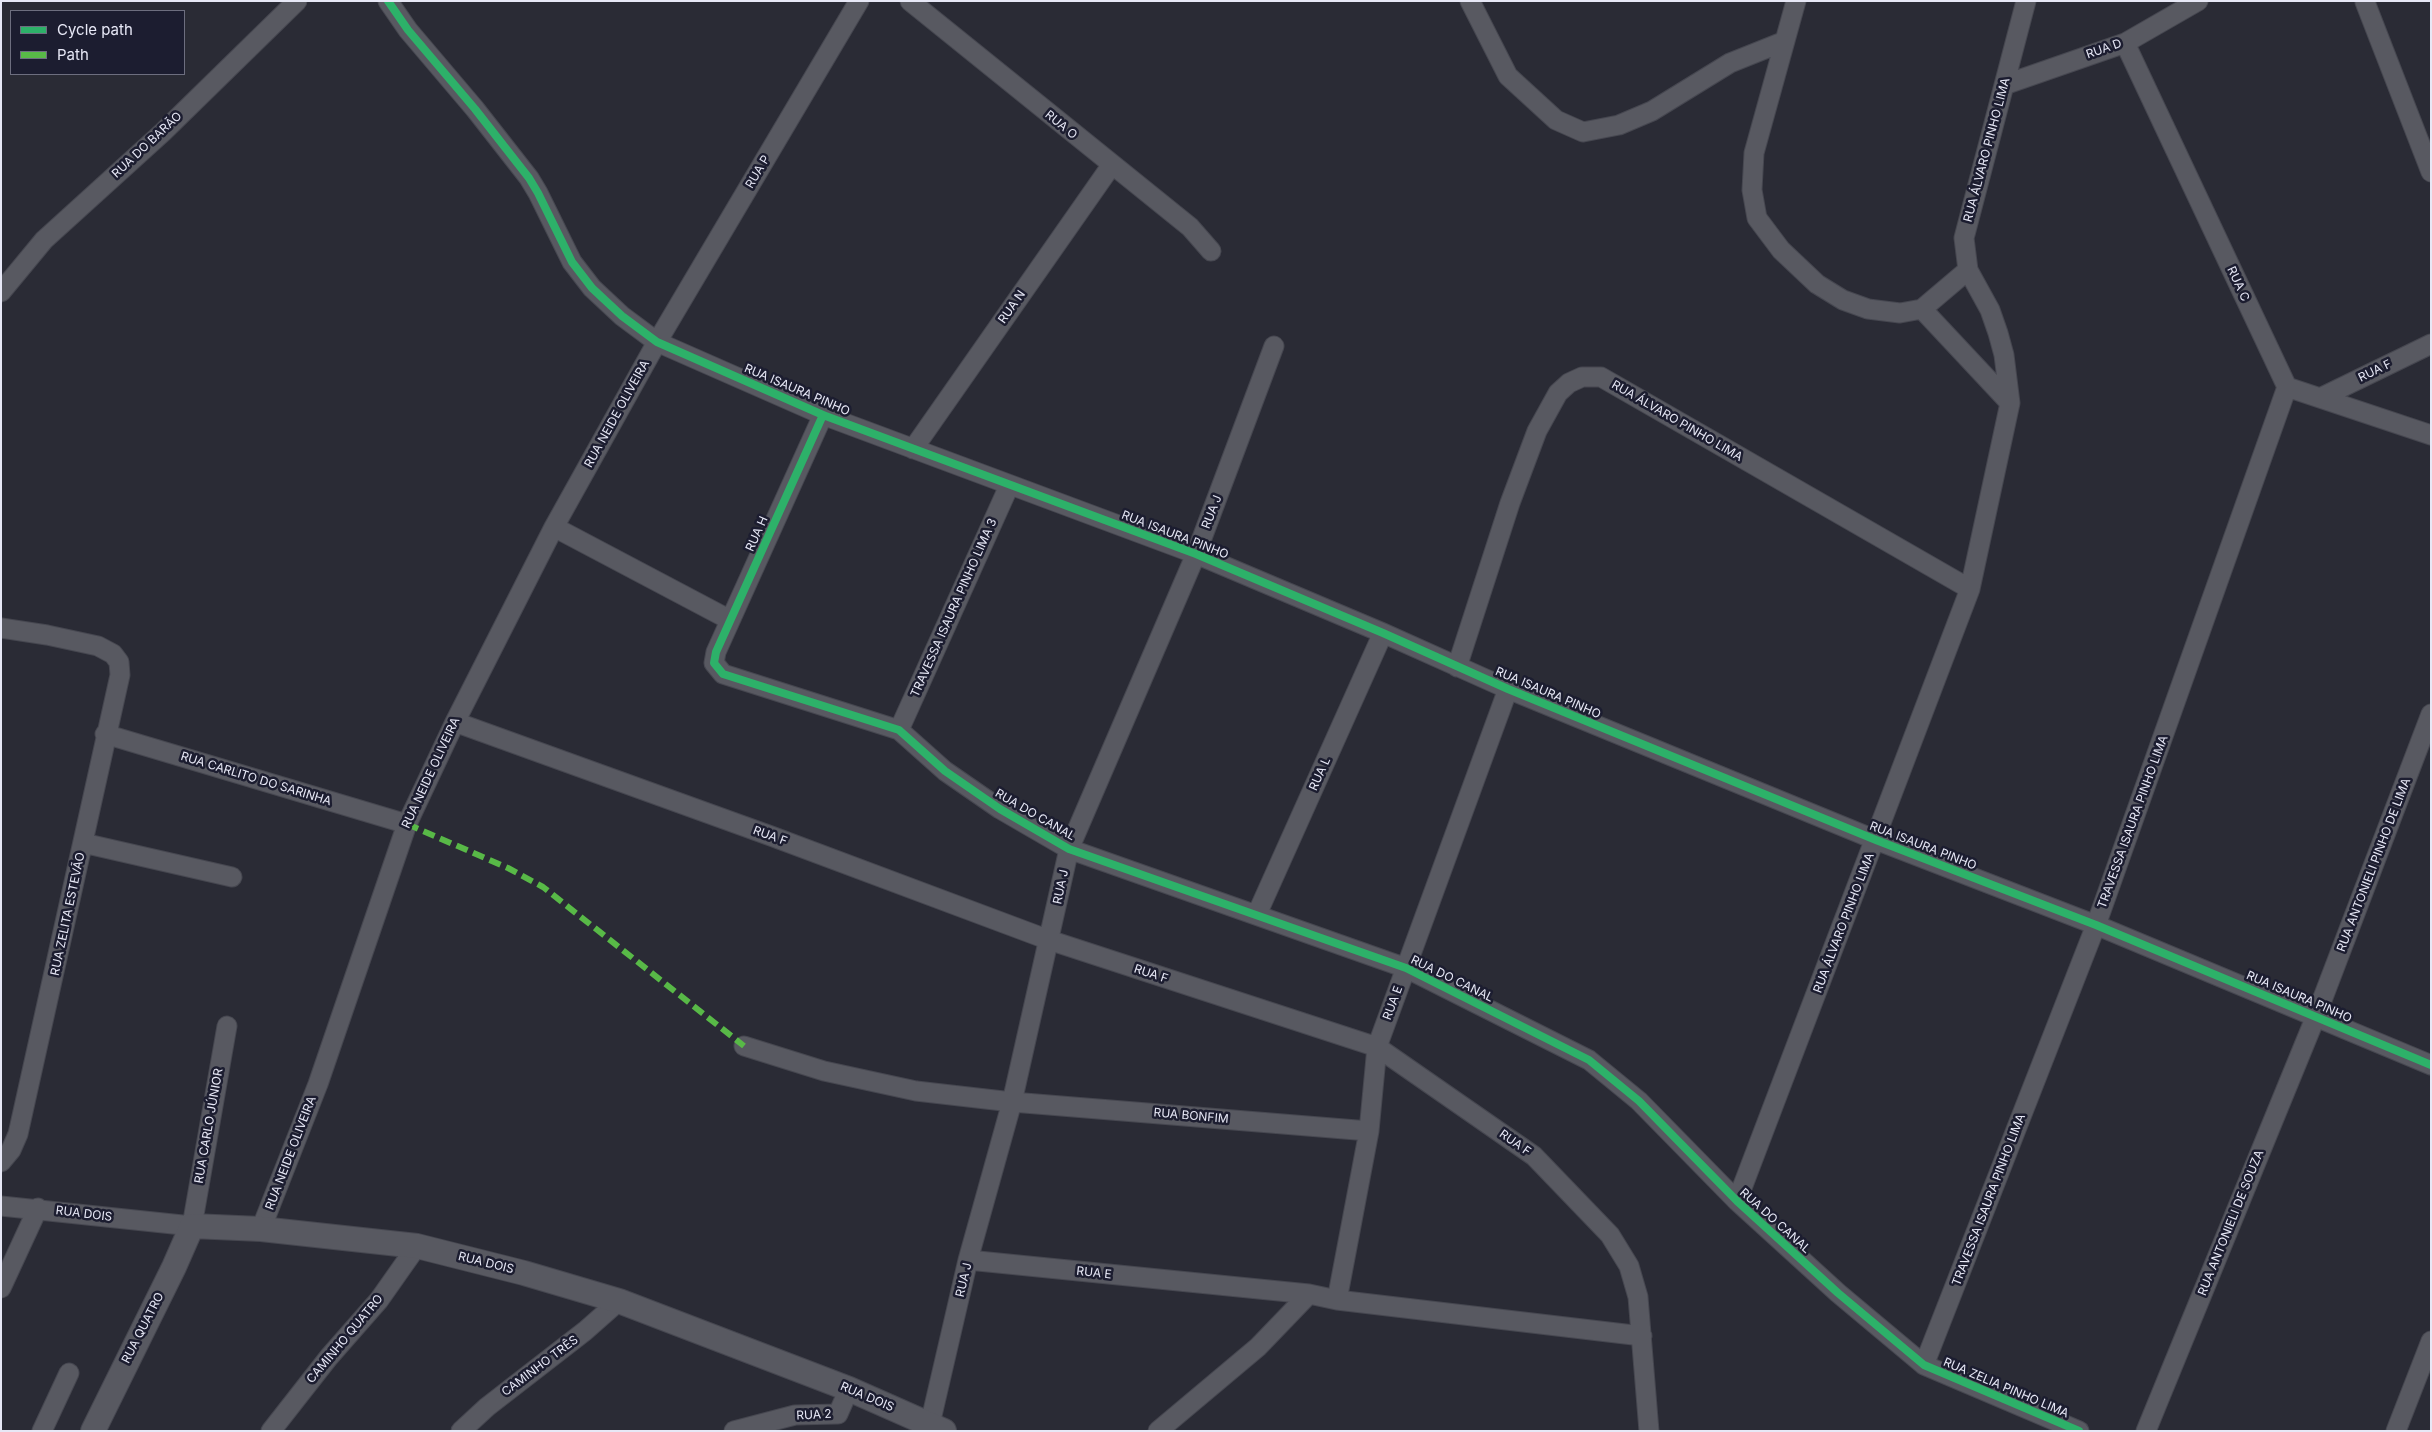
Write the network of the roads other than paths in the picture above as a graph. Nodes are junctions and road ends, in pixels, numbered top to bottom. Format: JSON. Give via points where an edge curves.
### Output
{"nodes":[{"id":1,"x":297,"y":1,"type":"edge"},
{"id":2,"x":388,"y":1,"type":"edge"},
{"id":3,"x":859,"y":1,"type":"edge"},
{"id":4,"x":910,"y":1,"type":"edge"},
{"id":5,"x":1470,"y":1,"type":"edge"},
{"id":6,"x":1796,"y":1,"type":"edge"},
{"id":7,"x":2026,"y":1,"type":"edge"},
{"id":8,"x":2198,"y":1,"type":"edge"},
{"id":9,"x":2365,"y":2,"type":"edge"},
{"id":10,"x":1785,"y":41,"type":"junction"},
{"id":11,"x":2125,"y":42,"type":"junction"},
{"id":12,"x":2004,"y":85,"type":"junction"},
{"id":13,"x":1111,"y":166,"type":"junction"},
{"id":14,"x":2431,"y":172,"type":"edge"},
{"id":15,"x":1211,"y":251,"type":"dead end"},
{"id":16,"x":1968,"y":270,"type":"junction"},
{"id":17,"x":1,"y":292,"type":"edge"},
{"id":18,"x":1922,"y":309,"type":"junction"},
{"id":19,"x":657,"y":342,"type":"junction"},
{"id":20,"x":2431,"y":344,"type":"edge"},
{"id":21,"x":1274,"y":346,"type":"dead end"},
{"id":22,"x":2288,"y":387,"type":"junction"},
{"id":23,"x":2320,"y":398,"type":"junction"},
{"id":24,"x":2010,"y":403,"type":"junction"},
{"id":25,"x":823,"y":415,"type":"junction"},
{"id":26,"x":2431,"y":435,"type":"edge"},
{"id":27,"x":913,"y":449,"type":"junction"},
{"id":28,"x":1010,"y":486,"type":"junction"},
{"id":29,"x":554,"y":527,"type":"junction"},
{"id":30,"x":1196,"y":554,"type":"junction"},
{"id":31,"x":1970,"y":589,"type":"junction"},
{"id":32,"x":730,"y":620,"type":"junction"},
{"id":33,"x":1,"y":628,"type":"edge"},
{"id":34,"x":1383,"y":633,"type":"junction"},
{"id":35,"x":1457,"y":667,"type":"junction"},
{"id":36,"x":1508,"y":689,"type":"junction"},
{"id":37,"x":2431,"y":714,"type":"edge"},
{"id":38,"x":454,"y":722,"type":"junction"},
{"id":39,"x":899,"y":730,"type":"junction"},
{"id":40,"x":106,"y":734,"type":"junction"},
{"id":41,"x":407,"y":824,"type":"junction"},
{"id":42,"x":1876,"y":840,"type":"junction"},
{"id":43,"x":83,"y":843,"type":"junction"},
{"id":44,"x":1069,"y":849,"type":"junction"},
{"id":45,"x":232,"y":877,"type":"dead end"},
{"id":46,"x":1257,"y":914,"type":"junction"},
{"id":47,"x":2096,"y":925,"type":"junction"},
{"id":48,"x":1049,"y":940,"type":"junction"},
{"id":49,"x":1406,"y":968,"type":"junction"},
{"id":50,"x":2316,"y":1016,"type":"junction"},
{"id":51,"x":227,"y":1026,"type":"dead end"},
{"id":52,"x":744,"y":1046,"type":"dead end"},
{"id":53,"x":1377,"y":1047,"type":"junction"},
{"id":54,"x":2431,"y":1065,"type":"edge"},
{"id":55,"x":1012,"y":1102,"type":"junction"},
{"id":56,"x":1369,"y":1131,"type":"junction"},
{"id":57,"x":1,"y":1162,"type":"edge"},
{"id":58,"x":1737,"y":1201,"type":"junction"},
{"id":59,"x":1,"y":1206,"type":"edge"},
{"id":60,"x":38,"y":1208,"type":"junction"},
{"id":61,"x":192,"y":1226,"type":"junction"},
{"id":62,"x":262,"y":1229,"type":"junction"},
{"id":63,"x":417,"y":1246,"type":"junction"},
{"id":64,"x":968,"y":1260,"type":"junction"},
{"id":65,"x":1,"y":1288,"type":"edge"},
{"id":66,"x":1309,"y":1294,"type":"junction"},
{"id":67,"x":1337,"y":1300,"type":"junction"},
{"id":68,"x":619,"y":1301,"type":"junction"},
{"id":69,"x":1642,"y":1336,"type":"junction"},
{"id":70,"x":2431,"y":1340,"type":"edge"},
{"id":71,"x":1924,"y":1365,"type":"junction"},
{"id":72,"x":69,"y":1373,"type":"dead end"},
{"id":73,"x":848,"y":1389,"type":"junction"},
{"id":74,"x":838,"y":1422,"type":"edge"},
{"id":75,"x":937,"y":1427,"type":"edge"},
{"id":76,"x":42,"y":1431,"type":"edge"},
{"id":77,"x":93,"y":1431,"type":"edge"},
{"id":78,"x":271,"y":1431,"type":"edge"},
{"id":79,"x":461,"y":1431,"type":"edge"},
{"id":80,"x":734,"y":1431,"type":"edge"},
{"id":81,"x":1158,"y":1431,"type":"edge"},
{"id":82,"x":1649,"y":1431,"type":"edge"},
{"id":83,"x":2079,"y":1431,"type":"edge"},
{"id":84,"x":2146,"y":1431,"type":"edge"},
{"id":85,"x":2396,"y":1431,"type":"edge"}],
"edges":[{"from":1,"to":17,"type":"street","name":"RUA DO BARÃO","via":[[163,132],[44,240]]},
{"from":2,"to":19,"type":"street","name":"RUA ISAURA PINHO","via":[[529,178],[572,262],[592,288]]},
{"from":3,"to":19,"type":"street","name":"RUA P"},
{"from":4,"to":13,"type":"street","name":"RUA O"},
{"from":5,"to":10,"type":"street","via":[[1508,76],[1556,120],[1583,132],[1603,130],[1652,111],[1730,63]]},
{"from":6,"to":10,"type":"street"},
{"from":7,"to":12,"type":"street","name":"RUA ÁLVARO PINHO LIMA"},
{"from":8,"to":11,"type":"street","name":"RUA D"},
{"from":9,"to":14,"type":"street"},
{"from":10,"to":18,"type":"street","via":[[1754,153],[1752,190],[1757,218],[1781,250],[1817,284],[1843,300],[1868,309],[1900,313]]},
{"from":11,"to":12,"type":"street","name":"RUA D"},
{"from":11,"to":22,"type":"street","name":"RUA C"},
{"from":12,"to":16,"type":"street","name":"RUA ÁLVARO PINHO LIMA","via":[[1964,238]]},
{"from":13,"to":15,"type":"street","name":"RUA O","via":[[1190,227]]},
{"from":13,"to":27,"type":"street","name":"RUA N"},
{"from":16,"to":18,"type":"street"},
{"from":16,"to":24,"type":"street","name":"RUA ÁLVARO PINHO LIMA","via":[[1990,310],[1998,333]]},
{"from":18,"to":24,"type":"street"},
{"from":19,"to":25,"type":"street","name":"RUA ISAURA PINHO"},
{"from":19,"to":29,"type":"street","name":"RUA NEIDE OLIVEIRA"},
{"from":20,"to":23,"type":"street","name":"RUA F"},
{"from":21,"to":30,"type":"street","name":"RUA J"},
{"from":22,"to":23,"type":"street"},
{"from":22,"to":47,"type":"street","name":"TRAVESSA ISAURA PINHO LIMA"},
{"from":23,"to":26,"type":"street"},
{"from":24,"to":31,"type":"street","name":"RUA ÁLVARO PINHO LIMA"},
{"from":25,"to":27,"type":"street","name":"RUA ISAURA PINHO"},
{"from":25,"to":32,"type":"street","name":"RUA H"},
{"from":27,"to":28,"type":"street","name":"RUA ISAURA PINHO"},
{"from":28,"to":30,"type":"street","name":"RUA ISAURA PINHO"},
{"from":28,"to":39,"type":"street","name":"TRAVESSA ISAURA PINHO LIMA 3"},
{"from":29,"to":32,"type":"street"},
{"from":29,"to":38,"type":"street","name":"RUA NEIDE OLIVEIRA"},
{"from":30,"to":34,"type":"street","name":"RUA ISAURA PINHO"},
{"from":30,"to":44,"type":"street","name":"RUA J"},
{"from":31,"to":35,"type":"street","name":"RUA ÁLVARO PINHO LIMA","via":[[1601,377],[1582,377],[1569,382],[1558,393],[1537,431]]},
{"from":31,"to":42,"type":"street","name":"RUA ÁLVARO PINHO LIMA"},
{"from":32,"to":39,"type":"street","name":"RUA H","via":[[714,664],[723,674]]},
{"from":33,"to":40,"type":"street","name":"RUA ZELITA ESTEVÃO","via":[[47,634],[98,646],[112,654],[119,662],[119,685]]},
{"from":34,"to":35,"type":"street","name":"RUA ISAURA PINHO"},
{"from":34,"to":46,"type":"street","name":"RUA L"},
{"from":35,"to":36,"type":"street","name":"RUA ISAURA PINHO"},
{"from":36,"to":42,"type":"street","name":"RUA ISAURA PINHO"},
{"from":36,"to":49,"type":"street","name":"RUA E"},
{"from":37,"to":50,"type":"street","name":"RUA ANTONIELI PINHO DE LIMA"},
{"from":38,"to":41,"type":"street","name":"RUA NEIDE OLIVEIRA"},
{"from":38,"to":48,"type":"street","name":"RUA F"},
{"from":39,"to":44,"type":"street","name":"RUA DO CANAL","via":[[945,771],[1000,809]]},
{"from":40,"to":41,"type":"street","name":"RUA CARLITO DO SARINHA"},
{"from":40,"to":43,"type":"street","name":"RUA ZELITA ESTEVÃO"},
{"from":41,"to":62,"type":"street","name":"RUA NEIDE OLIVEIRA","via":[[318,1084]]},
{"from":42,"to":47,"type":"street","name":"RUA ISAURA PINHO"},
{"from":42,"to":58,"type":"street","name":"RUA ÁLVARO PINHO LIMA"},
{"from":43,"to":45,"type":"street"},
{"from":43,"to":57,"type":"street","name":"RUA ZELITA ESTEVÃO","via":[[18,1134]]},
{"from":44,"to":46,"type":"street","name":"RUA DO CANAL"},
{"from":44,"to":48,"type":"street","name":"RUA J"},
{"from":46,"to":49,"type":"street","name":"RUA DO CANAL"},
{"from":47,"to":50,"type":"street","name":"RUA ISAURA PINHO"},
{"from":47,"to":71,"type":"street","name":"TRAVESSA ISAURA PINHO LIMA"},
{"from":48,"to":53,"type":"street","name":"RUA F"},
{"from":48,"to":55,"type":"street","name":"RUA J"},
{"from":49,"to":53,"type":"street","name":"RUA E"},
{"from":49,"to":58,"type":"street","name":"RUA DO CANAL","via":[[1589,1060],[1639,1101]]},
{"from":50,"to":54,"type":"street","name":"RUA ISAURA PINHO"},
{"from":50,"to":84,"type":"street","name":"RUA ANTONIELI DE SOUZA"},
{"from":51,"to":61,"type":"street","name":"RUA CARLO JÚNIOR"},
{"from":52,"to":55,"type":"street","via":[[824,1071],[916,1091]]},
{"from":53,"to":56,"type":"street","name":"RUA E"},
{"from":53,"to":69,"type":"street","name":"RUA F","via":[[1534,1156],[1610,1235],[1629,1266],[1638,1297]]},
{"from":55,"to":56,"type":"street","name":"RUA BONFIM"},
{"from":55,"to":64,"type":"street","name":"RUA J"},
{"from":56,"to":67,"type":"street","name":"RUA E"},
{"from":58,"to":71,"type":"street","name":"RUA DO CANAL","via":[[1838,1293]]},
{"from":59,"to":60,"type":"street","name":"RUA DOIS"},
{"from":60,"to":61,"type":"street","name":"RUA DOIS"},
{"from":60,"to":65,"type":"street"},
{"from":61,"to":62,"type":"street","name":"RUA DOIS"},
{"from":61,"to":77,"type":"street","name":"RUA QUATRO"},
{"from":62,"to":63,"type":"street","name":"RUA DOIS"},
{"from":63,"to":68,"type":"street","name":"RUA DOIS"},
{"from":63,"to":78,"type":"street","name":"CAMINHO QUATRO","via":[[379,1300]]},
{"from":64,"to":66,"type":"street","name":"RUA E"},
{"from":64,"to":75,"type":"street","name":"RUA J"},
{"from":66,"to":67,"type":"street","name":"RUA E"},
{"from":66,"to":81,"type":"street","via":[[1258,1347]]},
{"from":67,"to":69,"type":"street","name":"RUA E"},
{"from":68,"to":73,"type":"street","name":"RUA DOIS"},
{"from":68,"to":79,"type":"street","name":"CAMINHO TRÊS"},
{"from":69,"to":82,"type":"street","name":"RUA F"},
{"from":70,"to":85,"type":"street"},
{"from":71,"to":83,"type":"street","name":"RUA ZELIA PINHO LIMA"},
{"from":72,"to":76,"type":"street"},
{"from":73,"to":74,"type":"street","name":"RUA 2"},
{"from":73,"to":75,"type":"street","name":"RUA DOIS"},
{"from":74,"to":80,"type":"street","name":"RUA 2","via":[[795,1416]]}]}
